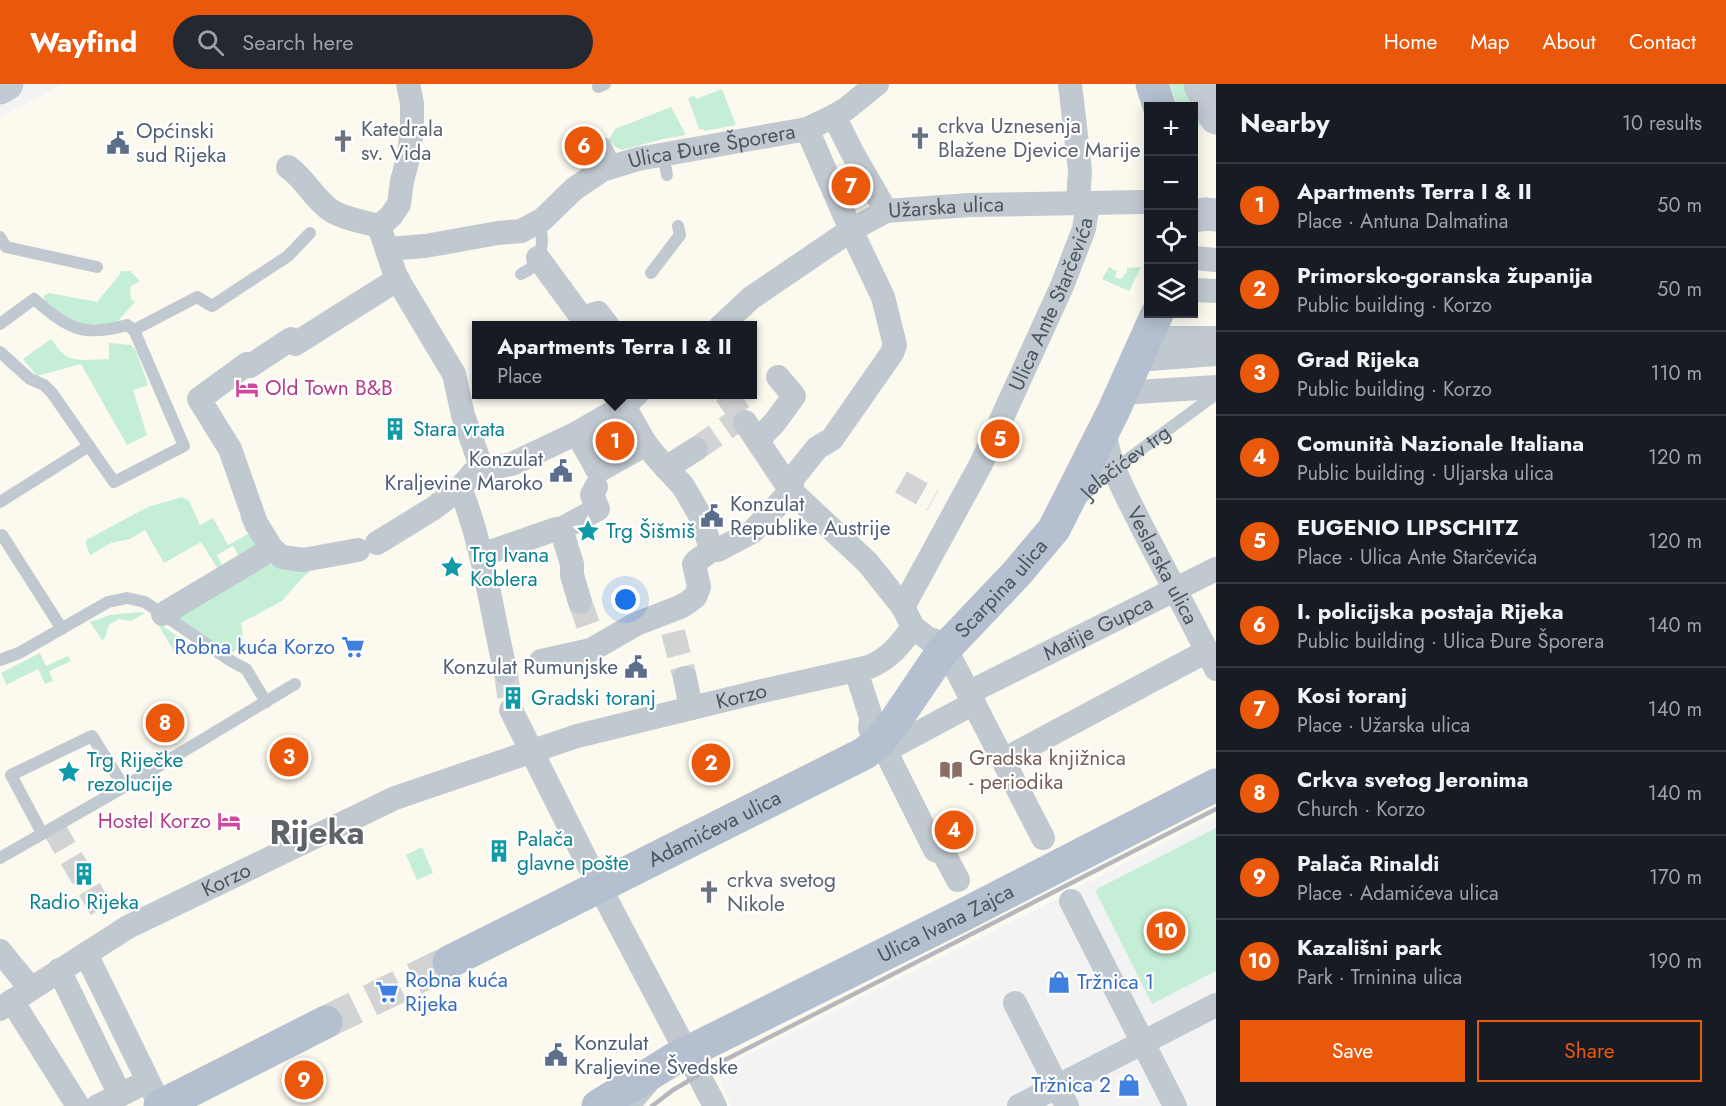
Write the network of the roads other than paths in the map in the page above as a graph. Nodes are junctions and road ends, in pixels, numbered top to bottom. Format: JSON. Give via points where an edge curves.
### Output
{"nodes":[{"id":1,"x":7,"y":84,"type":"edge"},
{"id":2,"x":408,"y":84,"type":"edge"},
{"id":3,"x":877,"y":84,"type":"edge"},
{"id":4,"x":1070,"y":84,"type":"edge"},
{"id":5,"x":1152,"y":84,"type":"edge"},
{"id":6,"x":1200,"y":84,"type":"edge"},
{"id":7,"x":0,"y":88,"type":"edge"},
{"id":8,"x":1157,"y":102,"type":"edge"},
{"id":9,"x":834,"y":116,"type":"junction"},
{"id":10,"x":1216,"y":118,"type":"edge"},
{"id":11,"x":807,"y":129,"type":"junction"},
{"id":12,"x":288,"y":167,"type":"dead end"},
{"id":13,"x":1144,"y":202,"type":"dead end"},
{"id":14,"x":1077,"y":203,"type":"junction"},
{"id":15,"x":886,"y":211,"type":"junction"},
{"id":16,"x":1198,"y":215,"type":"edge"},
{"id":17,"x":1216,"y":215,"type":"edge"},
{"id":18,"x":537,"y":223,"type":"junction"},
{"id":19,"x":379,"y":226,"type":"junction"},
{"id":20,"x":678,"y":226,"type":"dead end"},
{"id":21,"x":850,"y":230,"type":"junction"},
{"id":22,"x":310,"y":233,"type":"dead end"},
{"id":23,"x":0,"y":237,"type":"edge"},
{"id":24,"x":387,"y":249,"type":"junction"},
{"id":25,"x":538,"y":258,"type":"junction"},
{"id":26,"x":1198,"y":258,"type":"edge"},
{"id":27,"x":1216,"y":260,"type":"edge"},
{"id":28,"x":97,"y":267,"type":"dead end"},
{"id":29,"x":651,"y":273,"type":"dead end"},
{"id":30,"x":521,"y":274,"type":"dead end"},
{"id":31,"x":1198,"y":275,"type":"edge"},
{"id":32,"x":1216,"y":277,"type":"edge"},
{"id":33,"x":397,"y":278,"type":"junction"},
{"id":34,"x":1198,"y":290,"type":"edge"},
{"id":35,"x":1216,"y":291,"type":"edge"},
{"id":36,"x":1198,"y":305,"type":"edge"},
{"id":37,"x":1216,"y":306,"type":"edge"},
{"id":38,"x":604,"y":321,"type":"edge"},
{"id":39,"x":726,"y":321,"type":"edge"},
{"id":40,"x":1216,"y":323,"type":"edge"},
{"id":41,"x":0,"y":324,"type":"edge"},
{"id":42,"x":134,"y":330,"type":"junction"},
{"id":43,"x":1216,"y":338,"type":"edge"},
{"id":44,"x":0,"y":352,"type":"edge"},
{"id":45,"x":1216,"y":354,"type":"edge"},
{"id":46,"x":1133,"y":367,"type":"edge"},
{"id":47,"x":1216,"y":371,"type":"edge"},
{"id":48,"x":778,"y":377,"type":"dead end"},
{"id":49,"x":1211,"y":395,"type":"edge"},
{"id":50,"x":631,"y":400,"type":"edge"},
{"id":51,"x":577,"y":433,"type":"junction"},
{"id":52,"x":645,"y":443,"type":"junction"},
{"id":53,"x":89,"y":446,"type":"junction"},
{"id":54,"x":696,"y":448,"type":"tunnel mouth"},
{"id":55,"x":666,"y":468,"type":"junction"},
{"id":56,"x":1116,"y":470,"type":"junction"},
{"id":57,"x":596,"y":478,"type":"junction"},
{"id":58,"x":469,"y":480,"type":"junction"},
{"id":59,"x":791,"y":491,"type":"junction"},
{"id":60,"x":0,"y":502,"type":"edge"},
{"id":61,"x":558,"y":529,"type":"junction"},
{"id":62,"x":2,"y":535,"type":"dead end"},
{"id":63,"x":1046,"y":539,"type":"junction"},
{"id":64,"x":272,"y":549,"type":"junction"},
{"id":65,"x":711,"y":549,"type":"junction"},
{"id":66,"x":487,"y":553,"type":"dead end"},
{"id":67,"x":1216,"y":569,"type":"edge"},
{"id":68,"x":1174,"y":591,"type":"junction"},
{"id":69,"x":580,"y":602,"type":"tunnel mouth"},
{"id":70,"x":163,"y":614,"type":"junction"},
{"id":71,"x":62,"y":629,"type":"junction"},
{"id":72,"x":925,"y":629,"type":"junction"},
{"id":73,"x":956,"y":659,"type":"dead end"},
{"id":74,"x":0,"y":660,"type":"edge"},
{"id":75,"x":1211,"y":660,"type":"edge"},
{"id":76,"x":541,"y":661,"type":"dead end"},
{"id":77,"x":507,"y":670,"type":"tunnel mouth"},
{"id":78,"x":856,"y":671,"type":"junction"},
{"id":79,"x":685,"y":678,"type":"tunnel mouth"},
{"id":80,"x":295,"y":684,"type":"dead end"},
{"id":81,"x":977,"y":697,"type":"junction"},
{"id":82,"x":266,"y":702,"type":"junction"},
{"id":83,"x":691,"y":708,"type":"junction"},
{"id":84,"x":512,"y":710,"type":"tunnel mouth"},
{"id":85,"x":877,"y":740,"type":"junction"},
{"id":86,"x":533,"y":751,"type":"junction"},
{"id":87,"x":1003,"y":760,"type":"junction"},
{"id":88,"x":1216,"y":785,"type":"edge"},
{"id":89,"x":124,"y":787,"type":"junction"},
{"id":90,"x":42,"y":832,"type":"junction"},
{"id":91,"x":1043,"y":838,"type":"dead end"},
{"id":92,"x":0,"y":858,"type":"edge"},
{"id":93,"x":592,"y":870,"type":"junction"},
{"id":94,"x":958,"y":880,"type":"dead end"},
{"id":95,"x":1071,"y":901,"type":"dead end"},
{"id":96,"x":0,"y":951,"type":"edge"},
{"id":97,"x":86,"y":954,"type":"junction"},
{"id":98,"x":449,"y":962,"type":"tunnel mouth"},
{"id":99,"x":59,"y":970,"type":"junction"},
{"id":100,"x":14,"y":1000,"type":"edge"},
{"id":101,"x":1015,"y":1004,"type":"dead end"},
{"id":102,"x":1216,"y":1005,"type":"edge"},
{"id":103,"x":326,"y":1022,"type":"tunnel mouth"},
{"id":104,"x":1142,"y":1043,"type":"junction"},
{"id":105,"x":680,"y":1056,"type":"junction"},
{"id":106,"x":157,"y":1093,"type":"edge"},
{"id":107,"x":120,"y":1095,"type":"junction"},
{"id":108,"x":1062,"y":1096,"type":"edge"},
{"id":109,"x":78,"y":1106,"type":"edge"},
{"id":110,"x":98,"y":1106,"type":"edge"},
{"id":111,"x":598,"y":1106,"type":"edge"},
{"id":112,"x":635,"y":1106,"type":"edge"},
{"id":113,"x":715,"y":1106,"type":"edge"},
{"id":114,"x":1019,"y":1106,"type":"edge"},
{"id":115,"x":1174,"y":1106,"type":"edge"}],
"edges":[{"from":1,"to":7,"type":"street"},
{"from":2,"to":19,"type":"street","via":[[412,127],[399,204]]},
{"from":3,"to":9,"type":"street","name":"Ulica Đure Šporera"},
{"from":4,"to":14,"type":"street","name":"Ulica Ante Starčevića","via":[[1080,170]]},
{"from":5,"to":8,"type":"main road"},
{"from":6,"to":10,"type":"street"},
{"from":9,"to":11,"type":"street","name":"Ulica Đure Šporera"},
{"from":9,"to":15,"type":"street"},
{"from":11,"to":18,"type":"street","name":"Ulica Đure Šporera","via":[[665,164],[610,155],[602,170],[582,182]]},
{"from":11,"to":21,"type":"street"},
{"from":12,"to":19,"type":"street","via":[[330,210]]},
{"from":13,"to":14,"type":"street"},
{"from":14,"to":15,"type":"street","name":"Užarska ulica"},
{"from":14,"to":72,"type":"street","name":"Ulica Ante Starčevića","via":[[1084,229],[981,464]]},
{"from":15,"to":21,"type":"street","name":"Užarska ulica"},
{"from":16,"to":17,"type":"street"},
{"from":18,"to":24,"type":"street","name":"Ulica Đure Šporera","via":[[512,233]]},
{"from":18,"to":25,"type":"lane","via":[[542,237]]},
{"from":19,"to":24,"type":"street"},
{"from":20,"to":29,"type":"lane","via":[[680,235]]},
{"from":21,"to":39,"type":"street","name":"Užarska ulica","via":[[751,298]]},
{"from":21,"to":59,"type":"street","via":[[883,297],[895,345],[832,440],[817,448],[793,478]]},
{"from":22,"to":42,"type":"lane","via":[[288,256],[212,306],[197,297]]},
{"from":23,"to":28,"type":"lane","via":[[6,247]]},
{"from":24,"to":33,"type":"street"},
{"from":25,"to":30,"type":"lane"},
{"from":25,"to":38,"type":"street","via":[[582,318],[598,313]]},
{"from":26,"to":27,"type":"street"},
{"from":31,"to":32,"type":"street"},
{"from":33,"to":58,"type":"street","via":[[454,374],[463,415]]},
{"from":33,"to":64,"type":"street","via":[[294,344],[291,339],[250,366],[247,364],[199,399],[230,449],[256,523]]},
{"from":34,"to":35,"type":"street"},
{"from":36,"to":37,"type":"street"},
{"from":40,"to":46,"type":"street"},
{"from":41,"to":42,"type":"lane","via":[[34,299],[75,328],[100,332],[127,325]]},
{"from":42,"to":53,"type":"lane","via":[[184,446],[114,482]]},
{"from":43,"to":46,"type":"street"},
{"from":44,"to":53,"type":"lane","via":[[52,393]]},
{"from":45,"to":46,"type":"street"},
{"from":46,"to":47,"type":"street"},
{"from":46,"to":49,"type":"street"},
{"from":46,"to":56,"type":"street","name":"Veslarska ulica","via":[[1106,444]]},
{"from":46,"to":63,"type":"main road","name":"Scarpina ulica","via":[[1057,524]]},
{"from":48,"to":59,"type":"street","via":[[794,396],[775,422],[752,431]]},
{"from":49,"to":56,"type":"lane","name":"Jelačićev trg"},
{"from":50,"to":51,"type":"street"},
{"from":50,"to":52,"type":"street"},
{"from":51,"to":57,"type":"street"},
{"from":51,"to":58,"type":"street"},
{"from":52,"to":55,"type":"street"},
{"from":52,"to":57,"type":"street"},
{"from":53,"to":60,"type":"lane"},
{"from":54,"to":55,"type":"street"},
{"from":55,"to":65,"type":"street","via":[[683,486],[701,517]]},
{"from":56,"to":63,"type":"lane","name":"Jelačićev trg","via":[[1089,489],[1067,520]]},
{"from":56,"to":68,"type":"street","name":"Veslarska ulica"},
{"from":57,"to":61,"type":"street","via":[[592,495],[598,509]]},
{"from":58,"to":64,"type":"street","via":[[434,508],[368,547],[303,560],[282,557]]},
{"from":58,"to":77,"type":"street","via":[[466,502]]},
{"from":59,"to":65,"type":"street","via":[[752,532],[718,550]]},
{"from":59,"to":72,"type":"street","via":[[868,563]]},
{"from":61,"to":66,"type":"street"},
{"from":61,"to":69,"type":"street","via":[[572,564]]},
{"from":62,"to":71,"type":"lane"},
{"from":63,"to":85,"type":"main road","name":"Scarpina ulica","via":[[942,652],[896,720]]},
{"from":64,"to":70,"type":"street"},
{"from":65,"to":76,"type":"street","via":[[694,564],[699,587],[694,597],[680,607],[670,622],[636,624],[592,637],[591,650]]},
{"from":67,"to":68,"type":"street","name":"Matije Gupca"},
{"from":68,"to":75,"type":"street","name":"Veslarska ulica"},
{"from":68,"to":81,"type":"street","name":"Matije Gupca"},
{"from":70,"to":71,"type":"lane","via":[[145,602],[127,598],[108,602]]},
{"from":70,"to":82,"type":"lane","via":[[246,669]]},
{"from":71,"to":74,"type":"lane"},
{"from":72,"to":78,"type":"street","name":"Korzo","via":[[884,660]]},
{"from":73,"to":81,"type":"street"},
{"from":75,"to":87,"type":"street"},
{"from":78,"to":83,"type":"street","name":"Korzo"},
{"from":78,"to":85,"type":"street"},
{"from":79,"to":83,"type":"street"},
{"from":80,"to":82,"type":"lane"},
{"from":81,"to":85,"type":"street","name":"Matije Gupca"},
{"from":81,"to":87,"type":"street"},
{"from":82,"to":89,"type":"lane"},
{"from":83,"to":86,"type":"street","name":"Korzo"},
{"from":84,"to":86,"type":"street"},
{"from":85,"to":93,"type":"main road","name":"Adamićeva ulica","via":[[855,758]]},
{"from":85,"to":94,"type":"street","via":[[935,850],[943,852]]},
{"from":86,"to":93,"type":"street"},
{"from":86,"to":97,"type":"street","name":"Korzo","via":[[395,798],[128,927]]},
{"from":87,"to":91,"type":"street"},
{"from":88,"to":105,"type":"main road","name":"Ulica Ivana Zajca"},
{"from":89,"to":90,"type":"lane"},
{"from":89,"to":90,"type":"lane","via":[[92,736],[11,775]]},
{"from":90,"to":92,"type":"lane"},
{"from":93,"to":98,"type":"main road","name":"Adamićeva ulica"},
{"from":93,"to":105,"type":"street"},
{"from":95,"to":104,"type":"street"},
{"from":96,"to":100,"type":"street"},
{"from":97,"to":99,"type":"street","name":"Korzo"},
{"from":97,"to":106,"type":"street"},
{"from":99,"to":100,"type":"street","name":"Korzo"},
{"from":99,"to":107,"type":"street"},
{"from":100,"to":109,"type":"street"},
{"from":101,"to":108,"type":"street"},
{"from":102,"to":104,"type":"street"},
{"from":103,"to":106,"type":"main road"},
{"from":104,"to":108,"type":"street"},
{"from":104,"to":115,"type":"street"},
{"from":105,"to":111,"type":"main road","name":"Ulica Ivana Zajca"},
{"from":105,"to":112,"type":"lane"},
{"from":105,"to":113,"type":"street"},
{"from":106,"to":107,"type":"street"},
{"from":107,"to":110,"type":"street"},
{"from":108,"to":114,"type":"street"}]}
